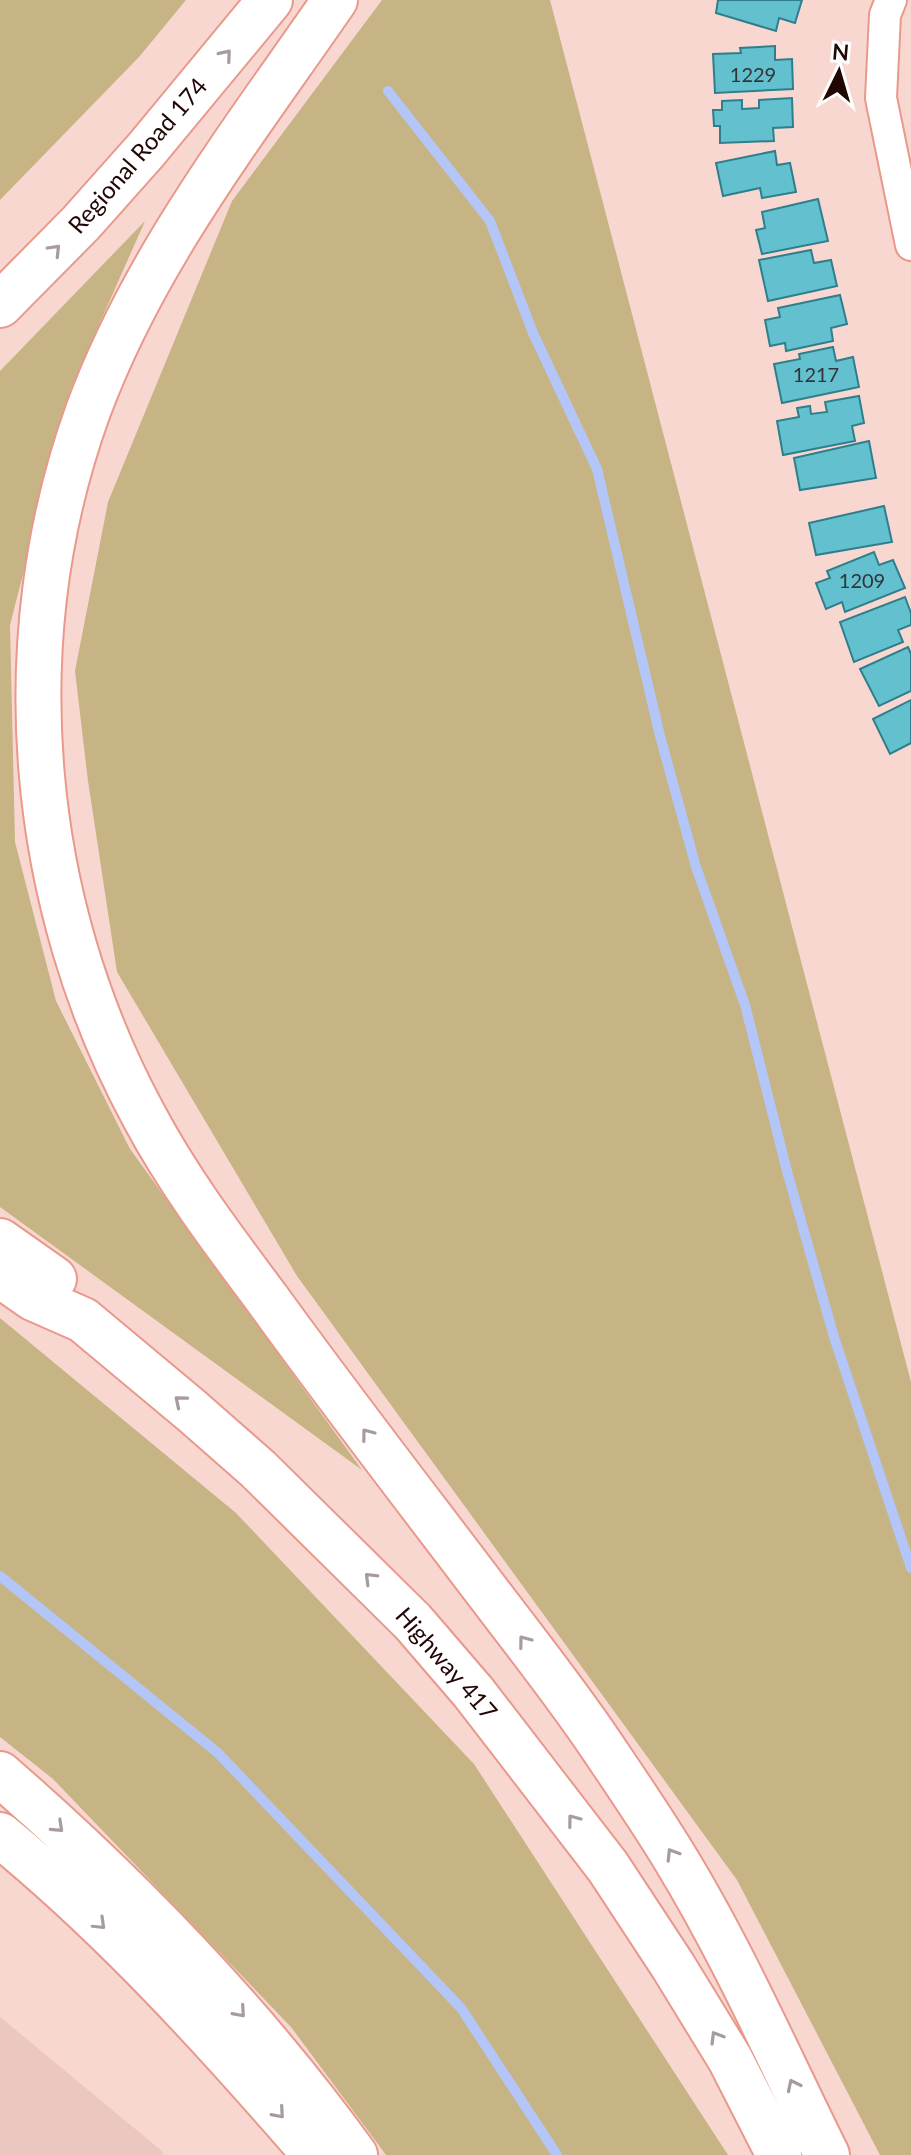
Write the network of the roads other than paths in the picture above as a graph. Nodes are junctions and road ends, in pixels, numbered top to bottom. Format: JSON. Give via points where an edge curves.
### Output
{"nodes":[{"id":1,"x":270,"y":0,"type":"edge"},
{"id":2,"x":335,"y":0,"type":"edge"},
{"id":3,"x":891,"y":0,"type":"edge"},
{"id":4,"x":911,"y":245,"type":"edge"},
{"id":5,"x":0,"y":305,"type":"edge"},
{"id":6,"x":0,"y":1241,"type":"edge"},
{"id":7,"x":0,"y":1275,"type":"edge"},
{"id":8,"x":83,"y":1320,"type":"junction"},
{"id":9,"x":0,"y":1774,"type":"edge"},
{"id":10,"x":0,"y":1835,"type":"edge"},
{"id":11,"x":315,"y":2155,"type":"edge"},
{"id":12,"x":355,"y":2155,"type":"edge"},
{"id":13,"x":779,"y":2155,"type":"edge"},
{"id":14,"x":827,"y":2155,"type":"edge"}],
"edges":[{"from":5,"to":1,"type":"highway","name":"Regional Road 174","one_way":true,"via":[[137,160]]},
{"from":14,"to":2,"type":"highway","one_way":true,"via":[[726,1950],[609,1756],[280,1317],[152,1131],[109,1045],[63,909],[41,770],[38,654],[45,588],[70,467],[107,363],[155,266]]},
{"from":3,"to":4,"type":"street","via":[[885,15],[881,98]]},
{"from":6,"to":8,"type":"highway","via":[[52,1277]]},
{"from":7,"to":8,"type":"highway","name":"Highway 417","via":[[33,1298]]},
{"from":13,"to":8,"type":"highway","name":"Highway 417","one_way":true,"via":[[730,2059],[617,1880],[474,1693],[413,1622],[258,1469]]},
{"from":9,"to":12,"type":"highway","one_way":true,"via":[[178,1944],[287,2067]]},
{"from":10,"to":11,"type":"highway","one_way":true,"via":[[106,1930],[250,2079]]}]}
